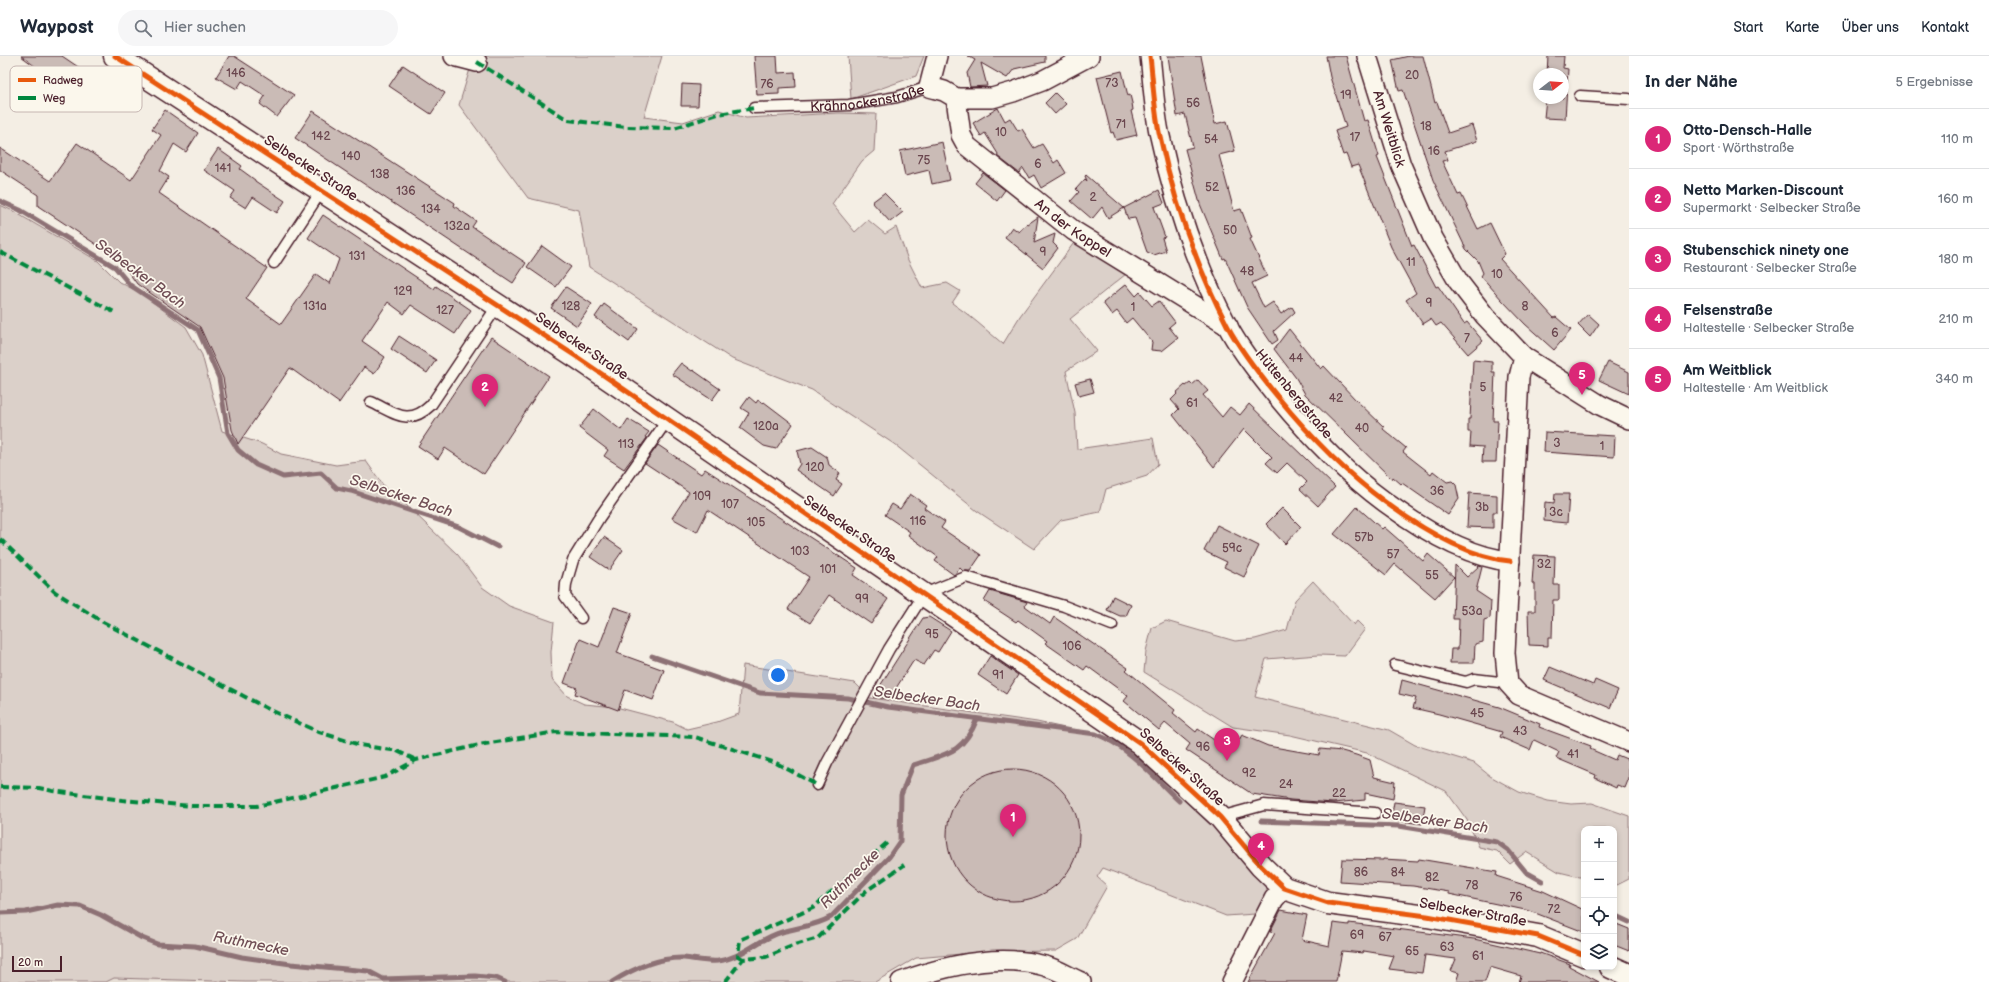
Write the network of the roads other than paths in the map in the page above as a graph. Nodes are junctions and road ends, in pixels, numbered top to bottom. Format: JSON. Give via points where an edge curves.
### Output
{"nodes":[{"id":1,"x":115,"y":56,"type":"edge"},
{"id":2,"x":454,"y":56,"type":"edge"},
{"id":3,"x":936,"y":56,"type":"edge"},
{"id":4,"x":1089,"y":56,"type":"edge"},
{"id":5,"x":1150,"y":56,"type":"edge"},
{"id":6,"x":1367,"y":56,"type":"edge"},
{"id":7,"x":477,"y":62,"type":"dead end"},
{"id":8,"x":130,"y":66,"type":"edge"},
{"id":9,"x":142,"y":73,"type":"edge"},
{"id":10,"x":929,"y":87,"type":"junction"},
{"id":11,"x":1580,"y":96,"type":"dead end"},
{"id":12,"x":956,"y":98,"type":"junction"},
{"id":13,"x":1629,"y":99,"type":"edge"},
{"id":14,"x":754,"y":108,"type":"dead end"},
{"id":15,"x":322,"y":190,"type":"junction"},
{"id":16,"x":274,"y":263,"type":"dead end"},
{"id":17,"x":498,"y":305,"type":"junction"},
{"id":18,"x":1228,"y":326,"type":"junction"},
{"id":19,"x":1524,"y":357,"type":"junction"},
{"id":20,"x":371,"y":402,"type":"dead end"},
{"id":21,"x":668,"y":419,"type":"junction"},
{"id":22,"x":1629,"y":419,"type":"edge"},
{"id":23,"x":1510,"y":560,"type":"junction"},
{"id":24,"x":924,"y":594,"type":"junction"},
{"id":25,"x":581,"y":618,"type":"dead end"},
{"id":26,"x":1112,"y":625,"type":"dead end"},
{"id":27,"x":1395,"y":666,"type":"dead end"},
{"id":28,"x":1508,"y":683,"type":"junction"},
{"id":29,"x":1629,"y":742,"type":"edge"},
{"id":30,"x":817,"y":785,"type":"dead end"},
{"id":31,"x":1375,"y":813,"type":"dead end"},
{"id":32,"x":1220,"y":817,"type":"junction"},
{"id":33,"x":1284,"y":888,"type":"junction"},
{"id":34,"x":1581,"y":953,"type":"edge"},
{"id":35,"x":1617,"y":969,"type":"edge"},
{"id":36,"x":1629,"y":975,"type":"edge"},
{"id":37,"x":901,"y":982,"type":"edge"},
{"id":38,"x":1081,"y":982,"type":"edge"},
{"id":39,"x":1232,"y":982,"type":"edge"}],
"edges":[{"from":1,"to":8,"type":"main road","name":"Selbecker Straße"},
{"from":2,"to":7,"type":"street"},
{"from":3,"to":10,"type":"street"},
{"from":4,"to":12,"type":"street","name":"Krähnockenstraße","via":[[1042,81],[1013,92],[992,98]]},
{"from":5,"to":18,"type":"street","name":"Hüttenbergstraße","via":[[1159,130],[1174,192],[1200,263]]},
{"from":6,"to":19,"type":"street","name":"Am Weitblick","via":[[1401,165],[1433,238],[1458,281],[1485,316]]},
{"from":9,"to":15,"type":"main road","name":"Selbecker Straße"},
{"from":10,"to":12,"type":"street","name":"Krähnockenstraße"},
{"from":10,"to":14,"type":"lane","name":"Krähnockenstraße","via":[[897,97],[849,105]]},
{"from":11,"to":13,"type":"lane"},
{"from":12,"to":18,"type":"street","name":"An der Koppel","via":[[961,135],[967,146],[1074,231]]},
{"from":15,"to":16,"type":"lane"},
{"from":15,"to":17,"type":"main road","name":"Selbecker Straße"},
{"from":17,"to":20,"type":"lane","via":[[431,405],[422,414],[404,417]]},
{"from":17,"to":21,"type":"main road","name":"Selbecker Straße"},
{"from":18,"to":23,"type":"street","name":"Hüttenbergstraße","via":[[1256,370],[1302,427],[1341,466],[1400,513],[1444,540],[1495,559]]},
{"from":19,"to":22,"type":"street","name":"Am Weitblick","via":[[1594,402]]},
{"from":19,"to":23,"type":"street","via":[[1519,377]]},
{"from":21,"to":24,"type":"main road","name":"Selbecker Straße"},
{"from":21,"to":25,"type":"lane","via":[[572,560],[565,596]]},
{"from":23,"to":28,"type":"street","via":[[1505,653]]},
{"from":24,"to":26,"type":"lane","via":[[966,577],[1064,606]]},
{"from":24,"to":30,"type":"lane","via":[[826,763]]},
{"from":24,"to":32,"type":"main road","name":"Selbecker Straße","via":[[1140,743]]},
{"from":27,"to":28,"type":"lane","via":[[1466,682],[1474,678]]},
{"from":28,"to":29,"type":"street","via":[[1520,695]]},
{"from":31,"to":32,"type":"lane","via":[[1264,805]]},
{"from":32,"to":33,"type":"main road","name":"Selbecker Straße","via":[[1261,866]]},
{"from":33,"to":34,"type":"main road","name":"Selbecker Straße","via":[[1328,903],[1427,916],[1538,936]]},
{"from":33,"to":39,"type":"street","via":[[1274,899]]},
{"from":35,"to":36,"type":"main road"},
{"from":37,"to":38,"type":"street","via":[[922,974],[973,964],[1014,961],[1045,966]]}]}
